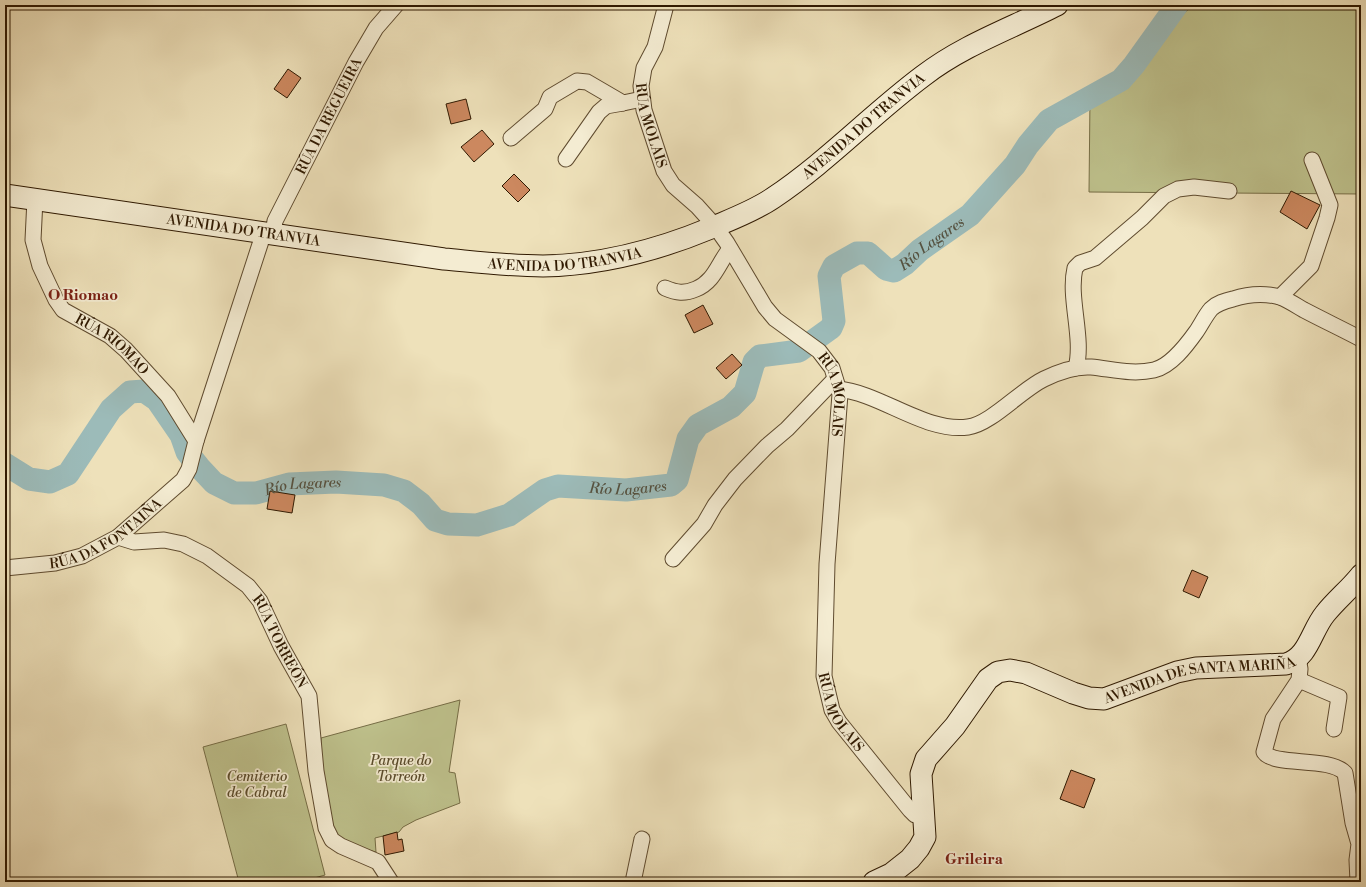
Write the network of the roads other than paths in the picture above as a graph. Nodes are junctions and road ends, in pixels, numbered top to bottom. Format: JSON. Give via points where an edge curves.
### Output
{"nodes":[{"id":1,"x":396,"y":5,"type":"edge"},
{"id":2,"x":666,"y":5,"type":"edge"},
{"id":3,"x":1057,"y":5,"type":"edge"},
{"id":4,"x":642,"y":98,"type":"junction"},
{"id":5,"x":623,"y":103,"type":"junction"},
{"id":6,"x":511,"y":138,"type":"dead end"},
{"id":7,"x":566,"y":159,"type":"dead end"},
{"id":8,"x":1312,"y":160,"type":"dead end"},
{"id":9,"x":1229,"y":191,"type":"dead end"},
{"id":10,"x":5,"y":195,"type":"edge"},
{"id":11,"x":35,"y":199,"type":"junction"},
{"id":12,"x":715,"y":226,"type":"junction"},
{"id":13,"x":268,"y":233,"type":"junction"},
{"id":14,"x":730,"y":249,"type":"junction"},
{"id":15,"x":665,"y":288,"type":"dead end"},
{"id":16,"x":1280,"y":298,"type":"junction"},
{"id":17,"x":1361,"y":339,"type":"edge"},
{"id":18,"x":1076,"y":368,"type":"junction"},
{"id":19,"x":837,"y":384,"type":"junction"},
{"id":20,"x":195,"y":448,"type":"junction"},
{"id":21,"x":189,"y":469,"type":"joint"},
{"id":22,"x":118,"y":537,"type":"junction"},
{"id":23,"x":673,"y":559,"type":"dead end"},
{"id":24,"x":5,"y":568,"type":"edge"},
{"id":25,"x":1361,"y":575,"type":"edge"},
{"id":26,"x":1298,"y":658,"type":"junction"},
{"id":27,"x":1299,"y":680,"type":"junction"},
{"id":28,"x":1334,"y":729,"type":"dead end"},
{"id":29,"x":925,"y":817,"type":"junction"},
{"id":30,"x":642,"y":839,"type":"dead end"},
{"id":31,"x":1360,"y":844,"type":"edge"},
{"id":32,"x":391,"y":882,"type":"edge"},
{"id":33,"x":633,"y":882,"type":"edge"},
{"id":34,"x":874,"y":882,"type":"edge"},
{"id":35,"x":1358,"y":882,"type":"edge"}],
"edges":[{"from":1,"to":13,"type":"street","name":"RÚA DA REGUEIRA","via":[[376,28],[356,62]]},
{"from":2,"to":4,"type":"street","name":"RÚA MOLAIS","via":[[655,47],[644,68]]},
{"from":3,"to":12,"type":"main road","name":"AVENIDA DO TRANVIA","via":[[958,53],[929,72],[772,199]]},
{"from":4,"to":5,"type":"street"},
{"from":4,"to":12,"type":"street","name":"RÚA MOLAIS","via":[[664,171],[673,185]]},
{"from":5,"to":6,"type":"street","via":[[587,82],[577,81],[550,97],[545,109]]},
{"from":5,"to":7,"type":"street","via":[[606,106],[599,112]]},
{"from":8,"to":16,"type":"street","via":[[1330,205],[1327,218],[1311,266]]},
{"from":9,"to":18,"type":"street","via":[[1178,189],[1164,196],[1095,258],[1080,263],[1075,268],[1075,317],[1079,357]]},
{"from":10,"to":11,"type":"main road","name":"AVENIDA DO TRANVIA"},
{"from":11,"to":13,"type":"main road","name":"AVENIDA DO TRANVIA"},
{"from":11,"to":20,"type":"street","name":"RÚA RIOMAO","via":[[33,240],[40,266],[56,300],[64,310],[110,336],[126,350],[168,396]]},
{"from":12,"to":13,"type":"main road","name":"AVENIDA DO TRANVIA","via":[[687,238],[600,261],[545,266],[444,259]]},
{"from":12,"to":14,"type":"street","name":"RÚA MOLAIS"},
{"from":13,"to":20,"type":"street","name":"RÚA DA REGUEIRA"},
{"from":14,"to":15,"type":"street","via":[[713,277],[703,286],[681,293]]},
{"from":14,"to":19,"type":"street","name":"RÚA MOLAIS","via":[[774,319],[819,351],[832,368]]},
{"from":16,"to":17,"type":"street"},
{"from":16,"to":18,"type":"street","via":[[1260,294],[1244,295],[1220,303],[1211,309],[1189,342],[1166,364],[1154,370],[1133,372]]},
{"from":18,"to":19,"type":"street","via":[[1034,384],[987,419],[969,427],[944,425],[912,416]]},
{"from":19,"to":23,"type":"street","via":[[766,446],[735,479],[704,524]]},
{"from":19,"to":29,"type":"street","name":"RÚA MOLAIS","via":[[840,394],[827,564],[824,676],[832,710],[839,722],[910,810],[915,815]]},
{"from":20,"to":21,"type":"street","name":"RÚA DA REGUEIRA"},
{"from":21,"to":22,"type":"street","name":"RÚA DA FONTAIÑA","via":[[183,480]]},
{"from":22,"to":24,"type":"street","name":"RÚA DA FONTAIÑA","via":[[82,556],[56,564]]},
{"from":22,"to":32,"type":"street","name":"RÚA TORREÓN","via":[[134,542],[164,540],[183,544],[207,556],[248,586],[260,601],[309,696],[316,771],[326,828],[332,840],[341,846],[378,862]]},
{"from":25,"to":26,"type":"main road","name":"AVENIDA DE SANTA MARIÑA","via":[[1324,615],[1303,654]]},
{"from":26,"to":27,"type":"street"},
{"from":26,"to":29,"type":"main road","name":"AVENIDA DE SANTA MARIÑA","via":[[1286,664],[1196,668],[1177,672],[1104,699],[1073,693],[1026,673],[1010,670],[998,672],[988,679],[955,726],[926,759],[921,774]]},
{"from":27,"to":28,"type":"street","via":[[1339,697]]},
{"from":27,"to":31,"type":"street","via":[[1273,719],[1264,752],[1273,758],[1333,765],[1342,769],[1347,776],[1353,823]]},
{"from":29,"to":34,"type":"main road","name":"AVENIDA DE SANTA MARIÑA","via":[[925,837],[919,848],[891,874]]},
{"from":30,"to":33,"type":"street"},
{"from":31,"to":35,"type":"street","via":[[1357,860]]}]}
